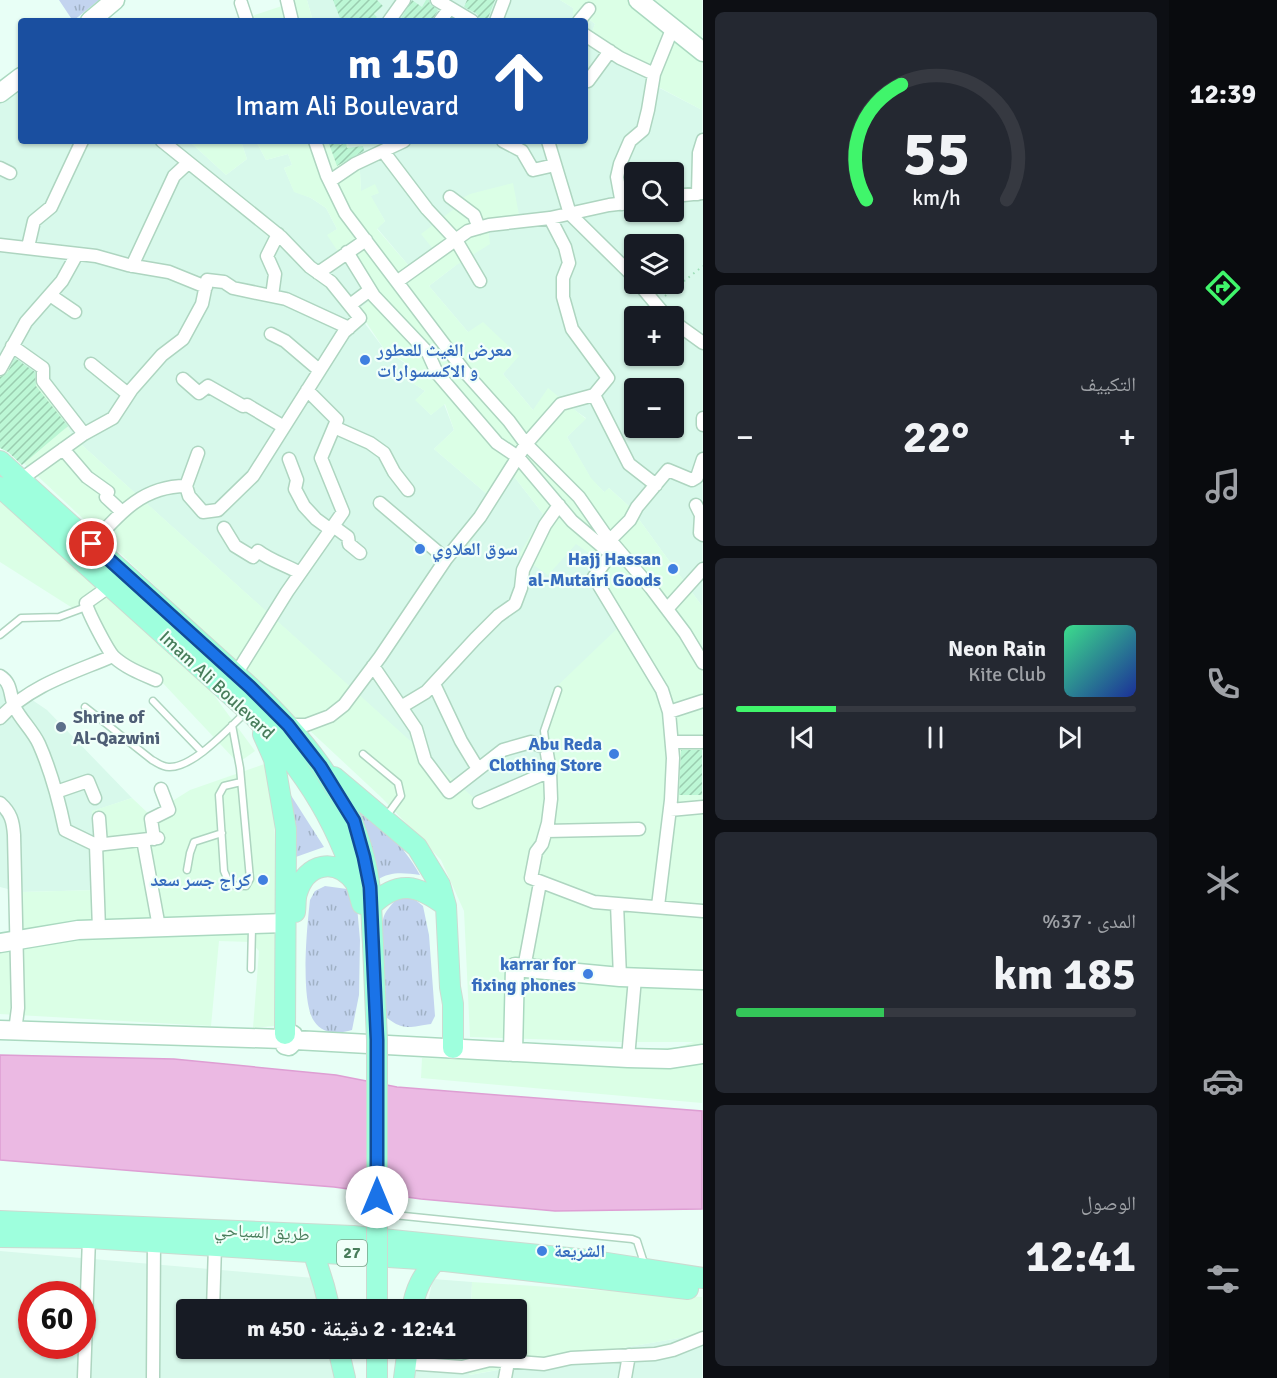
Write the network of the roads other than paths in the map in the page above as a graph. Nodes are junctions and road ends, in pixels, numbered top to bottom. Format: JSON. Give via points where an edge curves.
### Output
{"nodes":[{"id":1,"x":115,"y":0,"type":"edge"},
{"id":2,"x":287,"y":0,"type":"edge"},
{"id":3,"x":404,"y":0,"type":"edge"},
{"id":4,"x":436,"y":0,"type":"edge"},
{"id":5,"x":504,"y":0,"type":"edge"},
{"id":6,"x":638,"y":0,"type":"edge"},
{"id":7,"x":241,"y":3,"type":"dead end"},
{"id":8,"x":450,"y":8,"type":"junction"},
{"id":9,"x":589,"y":9,"type":"dead end"},
{"id":10,"x":94,"y":18,"type":"edge"},
{"id":11,"x":247,"y":18,"type":"edge"},
{"id":12,"x":291,"y":18,"type":"edge"},
{"id":13,"x":391,"y":18,"type":"edge"},
{"id":14,"x":442,"y":18,"type":"edge"},
{"id":15,"x":467,"y":18,"type":"edge"},
{"id":16,"x":497,"y":18,"type":"edge"},
{"id":17,"x":582,"y":18,"type":"edge"},
{"id":18,"x":673,"y":27,"type":"junction"},
{"id":19,"x":588,"y":37,"type":"edge"},
{"id":20,"x":610,"y":51,"type":"junction"},
{"id":21,"x":702,"y":52,"type":"edge"},
{"id":22,"x":654,"y":74,"type":"junction"},
{"id":23,"x":18,"y":80,"type":"edge"},
{"id":24,"x":588,"y":81,"type":"dead end"},
{"id":25,"x":0,"y":93,"type":"edge"},
{"id":26,"x":702,"y":140,"type":"edge"},
{"id":27,"x":81,"y":144,"type":"edge"},
{"id":28,"x":166,"y":144,"type":"edge"},
{"id":29,"x":316,"y":144,"type":"edge"},
{"id":30,"x":398,"y":144,"type":"edge"},
{"id":31,"x":509,"y":144,"type":"edge"},
{"id":32,"x":549,"y":144,"type":"edge"},
{"id":33,"x":383,"y":151,"type":"junction"},
{"id":34,"x":188,"y":163,"type":"junction"},
{"id":35,"x":555,"y":165,"type":"junction"},
{"id":36,"x":330,"y":181,"type":"junction"},
{"id":37,"x":624,"y":194,"type":"edge"},
{"id":38,"x":700,"y":194,"type":"edge"},
{"id":39,"x":684,"y":195,"type":"edge"},
{"id":40,"x":450,"y":197,"type":"dead end"},
{"id":41,"x":624,"y":203,"type":"edge"},
{"id":42,"x":570,"y":214,"type":"junction"},
{"id":43,"x":550,"y":218,"type":"junction"},
{"id":44,"x":479,"y":228,"type":"junction"},
{"id":45,"x":278,"y":234,"type":"junction"},
{"id":46,"x":366,"y":240,"type":"junction"},
{"id":47,"x":456,"y":240,"type":"junction"},
{"id":48,"x":0,"y":245,"type":"edge"},
{"id":49,"x":28,"y":247,"type":"junction"},
{"id":50,"x":346,"y":252,"type":"junction"},
{"id":51,"x":78,"y":254,"type":"junction"},
{"id":52,"x":132,"y":266,"type":"junction"},
{"id":53,"x":624,"y":268,"type":"edge"},
{"id":54,"x":318,"y":273,"type":"junction"},
{"id":55,"x":398,"y":281,"type":"junction"},
{"id":56,"x":480,"y":281,"type":"dead end"},
{"id":57,"x":206,"y":287,"type":"junction"},
{"id":58,"x":370,"y":290,"type":"junction"},
{"id":59,"x":647,"y":294,"type":"edge"},
{"id":60,"x":50,"y":295,"type":"junction"},
{"id":61,"x":272,"y":296,"type":"junction"},
{"id":62,"x":350,"y":305,"type":"junction"},
{"id":63,"x":657,"y":306,"type":"edge"},
{"id":64,"x":75,"y":312,"type":"dead end"},
{"id":65,"x":349,"y":328,"type":"junction"},
{"id":66,"x":684,"y":330,"type":"edge"},
{"id":67,"x":271,"y":334,"type":"dead end"},
{"id":68,"x":702,"y":343,"type":"edge"},
{"id":69,"x":12,"y":346,"type":"junction"},
{"id":70,"x":91,"y":364,"type":"dead end"},
{"id":71,"x":0,"y":369,"type":"edge"},
{"id":72,"x":320,"y":370,"type":"junction"},
{"id":73,"x":183,"y":379,"type":"dead end"},
{"id":74,"x":307,"y":390,"type":"junction"},
{"id":75,"x":128,"y":394,"type":"junction"},
{"id":76,"x":594,"y":394,"type":"junction"},
{"id":77,"x":702,"y":418,"type":"edge"},
{"id":78,"x":702,"y":425,"type":"edge"},
{"id":79,"x":284,"y":427,"type":"junction"},
{"id":80,"x":334,"y":427,"type":"junction"},
{"id":81,"x":84,"y":434,"type":"junction"},
{"id":82,"x":526,"y":444,"type":"junction"},
{"id":83,"x":63,"y":449,"type":"junction"},
{"id":84,"x":198,"y":453,"type":"dead end"},
{"id":85,"x":518,"y":457,"type":"junction"},
{"id":86,"x":289,"y":459,"type":"dead end"},
{"id":87,"x":702,"y":459,"type":"edge"},
{"id":88,"x":0,"y":461,"type":"edge"},
{"id":89,"x":20,"y":480,"type":"junction"},
{"id":90,"x":656,"y":485,"type":"junction"},
{"id":91,"x":186,"y":486,"type":"junction"},
{"id":92,"x":0,"y":487,"type":"edge"},
{"id":93,"x":408,"y":490,"type":"dead end"},
{"id":94,"x":381,"y":503,"type":"dead end"},
{"id":95,"x":696,"y":505,"type":"dead end"},
{"id":96,"x":559,"y":506,"type":"junction"},
{"id":97,"x":122,"y":512,"type":"junction"},
{"id":98,"x":224,"y":528,"type":"dead end"},
{"id":99,"x":332,"y":528,"type":"junction"},
{"id":100,"x":702,"y":535,"type":"edge"},
{"id":101,"x":92,"y":544,"type":"junction"},
{"id":102,"x":613,"y":547,"type":"junction"},
{"id":103,"x":360,"y":553,"type":"dead end"},
{"id":104,"x":446,"y":559,"type":"junction"},
{"id":105,"x":702,"y":569,"type":"edge"},
{"id":106,"x":300,"y":573,"type":"junction"},
{"id":107,"x":110,"y":586,"type":"junction"},
{"id":108,"x":86,"y":607,"type":"junction"},
{"id":109,"x":667,"y":609,"type":"junction"},
{"id":110,"x":0,"y":635,"type":"edge"},
{"id":111,"x":113,"y":657,"type":"junction"},
{"id":112,"x":702,"y":663,"type":"edge"},
{"id":113,"x":374,"y":666,"type":"junction"},
{"id":114,"x":236,"y":674,"type":"junction"},
{"id":115,"x":0,"y":676,"type":"edge"},
{"id":116,"x":156,"y":680,"type":"dead end"},
{"id":117,"x":434,"y":684,"type":"junction"},
{"id":118,"x":558,"y":690,"type":"dead end"},
{"id":119,"x":153,"y":701,"type":"dead end"},
{"id":120,"x":702,"y":701,"type":"edge"},
{"id":121,"x":13,"y":703,"type":"junction"},
{"id":122,"x":85,"y":707,"type":"dead end"},
{"id":123,"x":401,"y":707,"type":"junction"},
{"id":124,"x":254,"y":708,"type":"junction"},
{"id":125,"x":669,"y":712,"type":"junction"},
{"id":126,"x":0,"y":718,"type":"edge"},
{"id":127,"x":232,"y":725,"type":"junction"},
{"id":128,"x":288,"y":725,"type":"junction"},
{"id":129,"x":672,"y":742,"type":"junction"},
{"id":130,"x":702,"y":742,"type":"edge"},
{"id":131,"x":546,"y":748,"type":"junction"},
{"id":132,"x":202,"y":752,"type":"junction"},
{"id":133,"x":363,"y":754,"type":"dead end"},
{"id":134,"x":320,"y":766,"type":"junction"},
{"id":135,"x":478,"y":769,"type":"junction"},
{"id":136,"x":550,"y":771,"type":"junction"},
{"id":137,"x":241,"y":782,"type":"junction"},
{"id":138,"x":161,"y":789,"type":"dead end"},
{"id":139,"x":56,"y":792,"type":"junction"},
{"id":140,"x":95,"y":798,"type":"dead end"},
{"id":141,"x":479,"y":802,"type":"dead end"},
{"id":142,"x":0,"y":804,"type":"edge"},
{"id":143,"x":702,"y":807,"type":"edge"},
{"id":144,"x":670,"y":810,"type":"junction"},
{"id":145,"x":99,"y":818,"type":"dead end"},
{"id":146,"x":384,"y":818,"type":"junction"},
{"id":147,"x":639,"y":829,"type":"dead end"},
{"id":148,"x":546,"y":831,"type":"junction"},
{"id":149,"x":222,"y":833,"type":"junction"},
{"id":150,"x":152,"y":839,"type":"junction"},
{"id":151,"x":98,"y":845,"type":"junction"},
{"id":152,"x":188,"y":870,"type":"dead end"},
{"id":153,"x":536,"y":881,"type":"junction"},
{"id":154,"x":357,"y":884,"type":"junction"},
{"id":155,"x":617,"y":904,"type":"junction"},
{"id":156,"x":371,"y":906,"type":"junction"},
{"id":157,"x":446,"y":906,"type":"junction"},
{"id":158,"x":658,"y":906,"type":"junction"},
{"id":159,"x":702,"y":911,"type":"edge"},
{"id":160,"x":285,"y":923,"type":"junction"},
{"id":161,"x":252,"y":924,"type":"junction"},
{"id":162,"x":159,"y":927,"type":"junction"},
{"id":163,"x":99,"y":929,"type":"junction"},
{"id":164,"x":8,"y":941,"type":"edge"},
{"id":165,"x":373,"y":944,"type":"junction"},
{"id":166,"x":524,"y":968,"type":"junction"},
{"id":167,"x":251,"y":969,"type":"dead end"},
{"id":168,"x":628,"y":977,"type":"junction"},
{"id":169,"x":702,"y":980,"type":"edge"},
{"id":170,"x":8,"y":1031,"type":"edge"},
{"id":171,"x":289,"y":1037,"type":"junction"},
{"id":172,"x":448,"y":1048,"type":"junction"},
{"id":173,"x":513,"y":1052,"type":"junction"},
{"id":174,"x":702,"y":1054,"type":"edge"},
{"id":175,"x":628,"y":1058,"type":"junction"},
{"id":176,"x":669,"y":1059,"type":"junction"},
{"id":177,"x":702,"y":1063,"type":"edge"},
{"id":178,"x":394,"y":1215,"type":"dead end"},
{"id":179,"x":0,"y":1221,"type":"edge"},
{"id":180,"x":0,"y":1237,"type":"edge"},
{"id":181,"x":89,"y":1238,"type":"junction"},
{"id":182,"x":154,"y":1242,"type":"junction"},
{"id":183,"x":214,"y":1246,"type":"junction"},
{"id":184,"x":313,"y":1251,"type":"junction"},
{"id":185,"x":436,"y":1260,"type":"junction"},
{"id":186,"x":576,"y":1267,"type":"junction"},
{"id":187,"x":646,"y":1269,"type":"junction"},
{"id":188,"x":602,"y":1271,"type":"junction"},
{"id":189,"x":702,"y":1278,"type":"edge"},
{"id":190,"x":702,"y":1290,"type":"edge"},
{"id":191,"x":213,"y":1299,"type":"edge"},
{"id":192,"x":327,"y":1299,"type":"edge"},
{"id":193,"x":377,"y":1299,"type":"edge"},
{"id":194,"x":414,"y":1299,"type":"edge"},
{"id":195,"x":702,"y":1338,"type":"edge"},
{"id":196,"x":629,"y":1355,"type":"junction"},
{"id":197,"x":341,"y":1359,"type":"edge"},
{"id":198,"x":377,"y":1359,"type":"edge"},
{"id":199,"x":508,"y":1362,"type":"junction"},
{"id":200,"x":406,"y":1363,"type":"edge"},
{"id":201,"x":84,"y":1378,"type":"edge"},
{"id":202,"x":153,"y":1378,"type":"edge"},
{"id":203,"x":345,"y":1378,"type":"edge"},
{"id":204,"x":377,"y":1378,"type":"edge"},
{"id":205,"x":505,"y":1378,"type":"edge"},
{"id":206,"x":625,"y":1378,"type":"edge"}],
"edges":[{"from":1,"to":10,"type":"street"},
{"from":2,"to":12,"type":"street"},
{"from":3,"to":13,"type":"street"},
{"from":4,"to":8,"type":"street"},
{"from":5,"to":16,"type":"street"},
{"from":6,"to":18,"type":"street"},
{"from":7,"to":11,"type":"street"},
{"from":8,"to":14,"type":"street"},
{"from":8,"to":15,"type":"street"},
{"from":9,"to":17,"type":"street"},
{"from":18,"to":21,"type":"street"},
{"from":18,"to":22,"type":"street"},
{"from":19,"to":20,"type":"street"},
{"from":20,"to":22,"type":"street"},
{"from":20,"to":24,"type":"street"},
{"from":22,"to":37,"type":"street","via":[[643,130],[630,141],[620,164],[617,177]]},
{"from":23,"to":25,"type":"street"},
{"from":26,"to":38,"type":"street"},
{"from":27,"to":49,"type":"street","via":[[51,207],[34,221]]},
{"from":28,"to":34,"type":"street"},
{"from":29,"to":36,"type":"street"},
{"from":30,"to":33,"type":"street"},
{"from":31,"to":35,"type":"street","via":[[522,151],[533,170]]},
{"from":32,"to":35,"type":"street"},
{"from":33,"to":36,"type":"street"},
{"from":33,"to":47,"type":"street"},
{"from":34,"to":45,"type":"street"},
{"from":34,"to":52,"type":"street","via":[[174,176]]},
{"from":35,"to":42,"type":"street"},
{"from":36,"to":46,"type":"street","via":[[345,213]]},
{"from":38,"to":39,"type":"street"},
{"from":40,"to":44,"type":"street","via":[[474,215]]},
{"from":41,"to":42,"type":"street"},
{"from":42,"to":43,"type":"street"},
{"from":42,"to":53,"type":"street"},
{"from":43,"to":44,"type":"street"},
{"from":43,"to":76,"type":"street","via":[[569,263],[563,278],[563,297],[572,329],[608,378]]},
{"from":44,"to":47,"type":"street"},
{"from":45,"to":54,"type":"street"},
{"from":45,"to":61,"type":"street","via":[[267,256],[275,274]]},
{"from":46,"to":50,"type":"street"},
{"from":46,"to":55,"type":"street"},
{"from":47,"to":55,"type":"street"},
{"from":47,"to":56,"type":"street"},
{"from":48,"to":49,"type":"street"},
{"from":49,"to":51,"type":"street"},
{"from":50,"to":54,"type":"street"},
{"from":50,"to":58,"type":"street"},
{"from":51,"to":52,"type":"street"},
{"from":51,"to":60,"type":"street"},
{"from":52,"to":57,"type":"street","via":[[169,272]]},
{"from":54,"to":62,"type":"street"},
{"from":55,"to":82,"type":"street","via":[[465,372]]},
{"from":57,"to":61,"type":"street","via":[[207,280],[224,282],[233,288]]},
{"from":57,"to":75,"type":"street","via":[[202,304],[183,339],[162,354]]},
{"from":58,"to":62,"type":"street"},
{"from":58,"to":85,"type":"street","via":[[428,353],[437,373],[497,443]]},
{"from":59,"to":63,"type":"street"},
{"from":60,"to":64,"type":"street"},
{"from":60,"to":69,"type":"street","via":[[26,322]]},
{"from":61,"to":65,"type":"street"},
{"from":62,"to":65,"type":"street","via":[[360,318]]},
{"from":65,"to":72,"type":"street"},
{"from":66,"to":68,"type":"street"},
{"from":67,"to":72,"type":"street"},
{"from":69,"to":71,"type":"street"},
{"from":69,"to":81,"type":"street","via":[[43,368],[43,381]]},
{"from":70,"to":75,"type":"street"},
{"from":72,"to":74,"type":"street"},
{"from":73,"to":79,"type":"street","via":[[199,393],[208,386]]},
{"from":74,"to":79,"type":"street"},
{"from":74,"to":80,"type":"street","via":[[337,420]]},
{"from":75,"to":81,"type":"street","via":[[113,418]]},
{"from":76,"to":82,"type":"street","via":[[561,404]]},
{"from":76,"to":90,"type":"street","via":[[629,464]]},
{"from":77,"to":78,"type":"street"},
{"from":79,"to":91,"type":"street","via":[[253,476],[218,510],[203,512]]},
{"from":80,"to":93,"type":"street","via":[[384,453]]},
{"from":80,"to":99,"type":"street","via":[[321,458],[343,512]]},
{"from":81,"to":83,"type":"street"},
{"from":82,"to":85,"type":"street"},
{"from":82,"to":102,"type":"street","via":[[579,497]]},
{"from":83,"to":89,"type":"street"},
{"from":83,"to":97,"type":"street","via":[[87,477],[108,492],[106,496]]},
{"from":84,"to":91,"type":"street"},
{"from":85,"to":96,"type":"street"},
{"from":85,"to":104,"type":"street","via":[[480,517]]},
{"from":86,"to":99,"type":"street","via":[[297,480],[295,489],[304,506]]},
{"from":87,"to":90,"type":"street","via":[[697,477],[692,480],[668,470]]},
{"from":88,"to":89,"type":"main road","name":"Imam Ali Boulevard"},
{"from":89,"to":101,"type":"main road","name":"Imam Ali Boulevard"},
{"from":90,"to":102,"type":"street","via":[[636,507]]},
{"from":91,"to":97,"type":"street","via":[[170,486],[140,497]]},
{"from":92,"to":107,"type":"main road","name":"Imam Ali Boulevard"},
{"from":94,"to":104,"type":"street"},
{"from":95,"to":100,"type":"street","via":[[701,514]]},
{"from":96,"to":102,"type":"street","via":[[572,521]]},
{"from":96,"to":117,"type":"street","via":[[523,570],[522,588],[515,604],[498,616]]},
{"from":97,"to":101,"type":"street"},
{"from":98,"to":106,"type":"street","via":[[235,546],[253,557],[258,551]]},
{"from":99,"to":103,"type":"street","via":[[348,537]]},
{"from":99,"to":106,"type":"street"},
{"from":101,"to":114,"type":"main road","name":"Imam Ali Boulevard"},
{"from":102,"to":109,"type":"street"},
{"from":102,"to":125,"type":"street","via":[[594,577],[662,690]]},
{"from":104,"to":113,"type":"street"},
{"from":105,"to":109,"type":"street"},
{"from":106,"to":114,"type":"street"},
{"from":107,"to":108,"type":"street","via":[[86,603]]},
{"from":107,"to":124,"type":"main road","name":"Imam Ali Boulevard"},
{"from":108,"to":110,"type":"lane","via":[[59,617],[21,618]]},
{"from":108,"to":111,"type":"street"},
{"from":109,"to":112,"type":"street"},
{"from":111,"to":116,"type":"street"},
{"from":111,"to":121,"type":"street","via":[[60,676]]},
{"from":113,"to":123,"type":"street"},
{"from":113,"to":128,"type":"street","via":[[344,705],[330,716],[306,725]]},
{"from":114,"to":124,"type":"main road","name":"Imam Ali Boulevard"},
{"from":115,"to":121,"type":"street","via":[[12,689]]},
{"from":117,"to":123,"type":"street"},
{"from":117,"to":135,"type":"street"},
{"from":118,"to":131,"type":"lane","via":[[544,731]]},
{"from":119,"to":132,"type":"lane"},
{"from":120,"to":125,"type":"street"},
{"from":121,"to":126,"type":"street"},
{"from":121,"to":139,"type":"street","via":[[39,744]]},
{"from":122,"to":132,"type":"lane","via":[[163,766],[171,768]]},
{"from":123,"to":135,"type":"street","via":[[416,729],[425,760],[449,792]]},
{"from":124,"to":127,"type":"lane"},
{"from":124,"to":128,"type":"main road","name":"Imam Ali Boulevard"},
{"from":124,"to":154,"type":"main road","name":"Imam Ali Boulevard","via":[[318,798],[337,831]]},
{"from":124,"to":160,"type":"main road","via":[[274,759],[286,829]]},
{"from":125,"to":129,"type":"street"},
{"from":127,"to":132,"type":"lane"},
{"from":127,"to":137,"type":"lane"},
{"from":128,"to":134,"type":"main road","name":"Imam Ali Boulevard"},
{"from":129,"to":130,"type":"street"},
{"from":129,"to":144,"type":"street"},
{"from":131,"to":135,"type":"street","via":[[531,742],[503,750]]},
{"from":131,"to":136,"type":"street"},
{"from":133,"to":146,"type":"lane","via":[[398,783],[401,790],[401,796]]},
{"from":134,"to":146,"type":"main road"},
{"from":134,"to":156,"type":"main road","name":"Imam Ali Boulevard","via":[[354,821]]},
{"from":136,"to":141,"type":"street"},
{"from":136,"to":148,"type":"street"},
{"from":137,"to":149,"type":"lane","via":[[220,790]]},
{"from":137,"to":149,"type":"lane","via":[[250,879],[246,886],[230,885],[224,871]]},
{"from":138,"to":150,"type":"street","via":[[169,810],[151,819]]},
{"from":139,"to":140,"type":"street","via":[[88,781]]},
{"from":139,"to":151,"type":"street","via":[[65,830]]},
{"from":142,"to":164,"type":"street","via":[[13,821],[14,835]]},
{"from":143,"to":144,"type":"street"},
{"from":144,"to":158,"type":"street"},
{"from":145,"to":151,"type":"street"},
{"from":146,"to":157,"type":"main road","via":[[417,847],[435,874]]},
{"from":147,"to":148,"type":"street"},
{"from":148,"to":153,"type":"street","via":[[536,852]]},
{"from":149,"to":152,"type":"lane","via":[[194,842]]},
{"from":150,"to":151,"type":"street"},
{"from":150,"to":162,"type":"street"},
{"from":151,"to":163,"type":"street"},
{"from":153,"to":155,"type":"street","via":[[594,902]]},
{"from":153,"to":166,"type":"street"},
{"from":154,"to":165,"type":"main road","name":"Imam Ali Boulevard"},
{"from":154,"to":171,"type":"main road","via":[[339,867],[324,866],[307,875],[297,891]]},
{"from":155,"to":158,"type":"street"},
{"from":155,"to":168,"type":"street"},
{"from":156,"to":157,"type":"main road","via":[[380,896],[406,887],[419,889]]},
{"from":156,"to":165,"type":"main road","name":"Imam Ali Boulevard"},
{"from":157,"to":172,"type":"main road","via":[[453,1004]]},
{"from":158,"to":159,"type":"street"},
{"from":160,"to":161,"type":"street"},
{"from":160,"to":171,"type":"main road"},
{"from":161,"to":162,"type":"street"},
{"from":161,"to":167,"type":"lane"},
{"from":162,"to":163,"type":"street"},
{"from":163,"to":164,"type":"street"},
{"from":164,"to":170,"type":"street","via":[[18,1008]]},
{"from":165,"to":193,"type":"main road","bridge":true},
{"from":166,"to":168,"type":"street"},
{"from":166,"to":173,"type":"street","via":[[515,967]]},
{"from":168,"to":169,"type":"street"},
{"from":168,"to":175,"type":"street"},
{"from":170,"to":171,"type":"street"},
{"from":171,"to":172,"type":"street"},
{"from":172,"to":173,"type":"street"},
{"from":173,"to":175,"type":"street"},
{"from":174,"to":176,"type":"street"},
{"from":175,"to":176,"type":"street"},
{"from":176,"to":177,"type":"street"},
{"from":178,"to":187,"type":"lane","via":[[632,1239],[640,1246]]},
{"from":179,"to":186,"type":"main road","name":"طريق السياحي","number":"27","via":[[353,1236]]},
{"from":180,"to":181,"type":"main road","name":"طريق السياحي","number":"27"},
{"from":181,"to":182,"type":"main road","name":"طريق السياحي","number":"27"},
{"from":181,"to":201,"type":"street"},
{"from":182,"to":183,"type":"main road","name":"طريق السياحي","number":"27"},
{"from":182,"to":202,"type":"street"},
{"from":183,"to":184,"type":"main road","name":"طريق السياحي","number":"27"},
{"from":183,"to":191,"type":"street"},
{"from":184,"to":185,"type":"main road","name":"طريق السياحي","number":"27"},
{"from":184,"to":192,"type":"main road"},
{"from":185,"to":186,"type":"main road","name":"طريق السياحي","number":"27"},
{"from":185,"to":194,"type":"main road","via":[[425,1272]]},
{"from":186,"to":188,"type":"main road","name":"طريق السياحي","number":"27"},
{"from":187,"to":188,"type":"main road","name":"طريق السياحي","number":"27"},
{"from":187,"to":189,"type":"main road","name":"طريق السياحي","number":"27"},
{"from":188,"to":190,"type":"main road","name":"طريق السياحي","number":"27"},
{"from":195,"to":196,"type":"street","via":[[673,1350]]},
{"from":196,"to":199,"type":"street","via":[[571,1358],[544,1364]]},
{"from":196,"to":206,"type":"street"},
{"from":197,"to":203,"type":"main road"},
{"from":198,"to":204,"type":"main road"},
{"from":199,"to":200,"type":"street","via":[[490,1360],[462,1366]]},
{"from":199,"to":205,"type":"street"}]}
